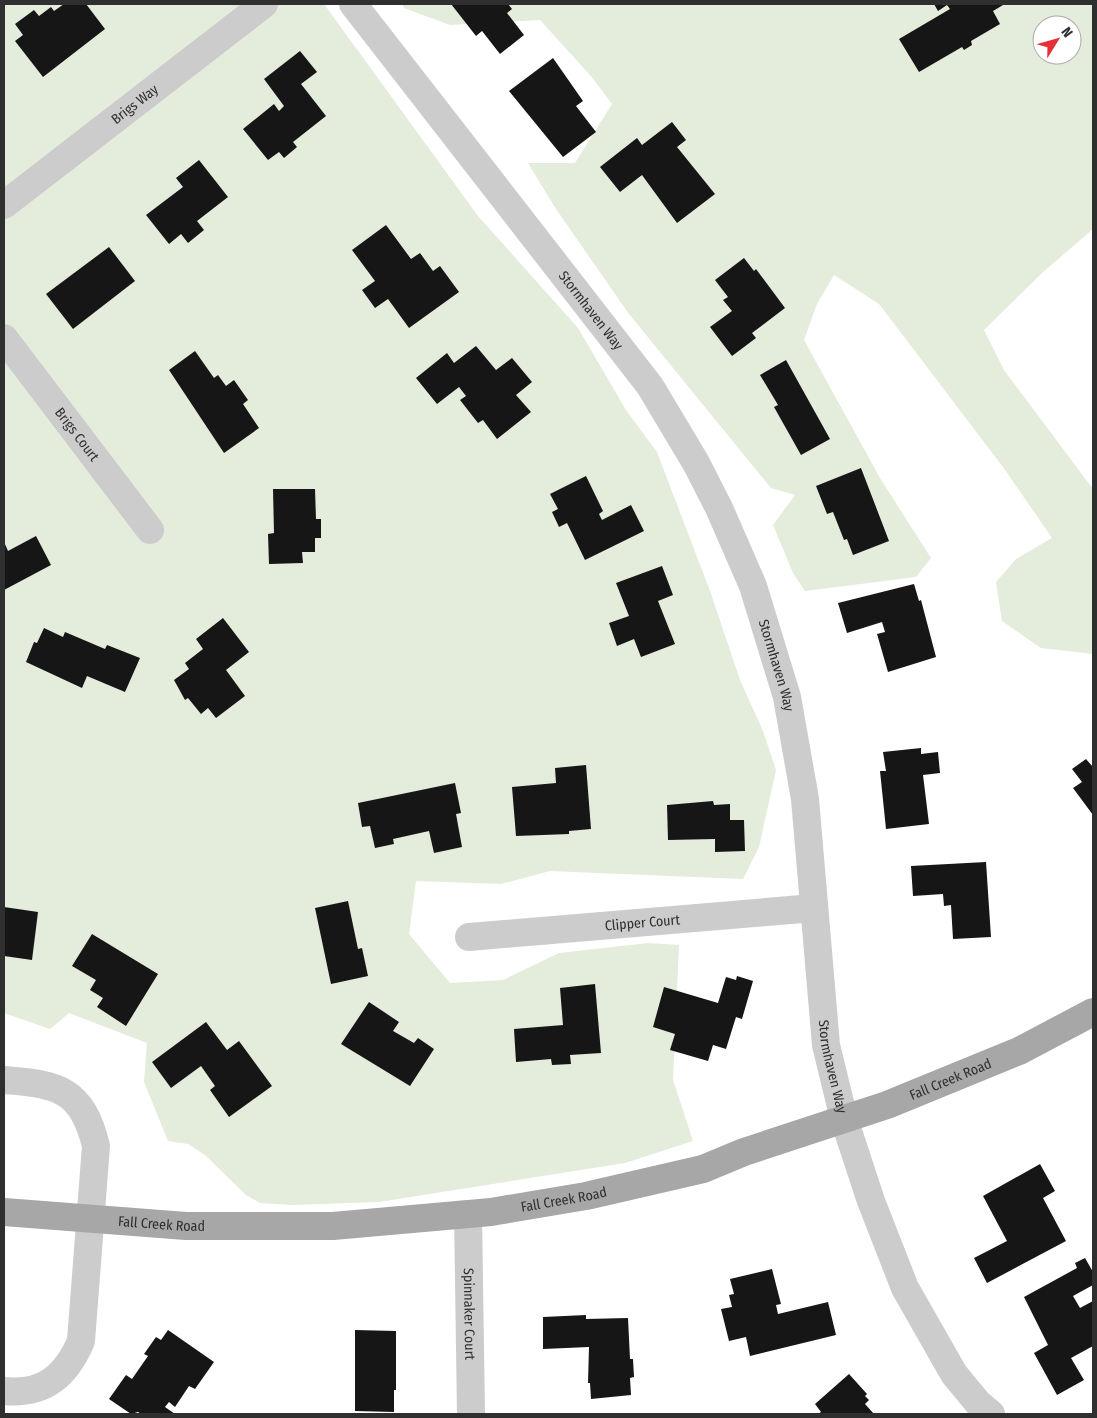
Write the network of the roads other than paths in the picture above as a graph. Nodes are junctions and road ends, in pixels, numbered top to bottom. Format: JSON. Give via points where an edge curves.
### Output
{"nodes":[{"id":1,"x":264,"y":4,"type":"edge"},
{"id":2,"x":353,"y":4,"type":"edge"},
{"id":3,"x":4,"y":205,"type":"edge"},
{"id":4,"x":4,"y":338,"type":"edge"},
{"id":5,"x":150,"y":530,"type":"dead end"},
{"id":6,"x":814,"y":908,"type":"junction"},
{"id":7,"x":469,"y":936,"type":"dead end"},
{"id":8,"x":1093,"y":1012,"type":"edge"},
{"id":9,"x":4,"y":1080,"type":"edge"},
{"id":10,"x":844,"y":1119,"type":"junction"},
{"id":11,"x":4,"y":1212,"type":"edge"},
{"id":12,"x":468,"y":1214,"type":"junction"},
{"id":13,"x":91,"y":1219,"type":"junction"},
{"id":14,"x":4,"y":1391,"type":"edge"},
{"id":15,"x":471,"y":1414,"type":"edge"},
{"id":16,"x":991,"y":1414,"type":"edge"}],
"edges":[{"from":1,"to":3,"type":"street","name":"Brigs Way"},
{"from":2,"to":6,"type":"street","name":"Stormhaven Way","via":[[650,386],[719,508],[753,586],[787,697],[805,799]]},
{"from":4,"to":5,"type":"street","name":"Brigs Court"},
{"from":6,"to":7,"type":"street","name":"Clipper Court"},
{"from":6,"to":10,"type":"street","name":"Stormhaven Way","via":[[826,1045]]},
{"from":8,"to":10,"type":"main road","name":"Fall Creek Road","via":[[1019,1051],[924,1091]]},
{"from":9,"to":13,"type":"street","via":[[37,1082],[59,1089],[74,1099],[88,1118],[96,1146]]},
{"from":10,"to":12,"type":"main road","name":"Fall Creek Road","via":[[703,1169],[586,1196]]},
{"from":10,"to":16,"type":"street","name":"Stormhaven Way","via":[[905,1288],[954,1374]]},
{"from":11,"to":13,"type":"main road","name":"Fall Creek Road"},
{"from":12,"to":13,"type":"main road","name":"Fall Creek Road","via":[[370,1224],[285,1227],[186,1226]]},
{"from":12,"to":15,"type":"street","name":"Spinnaker Court"},
{"from":13,"to":14,"type":"street","via":[[81,1341],[77,1352],[66,1368],[48,1383],[25,1391]]}]}
